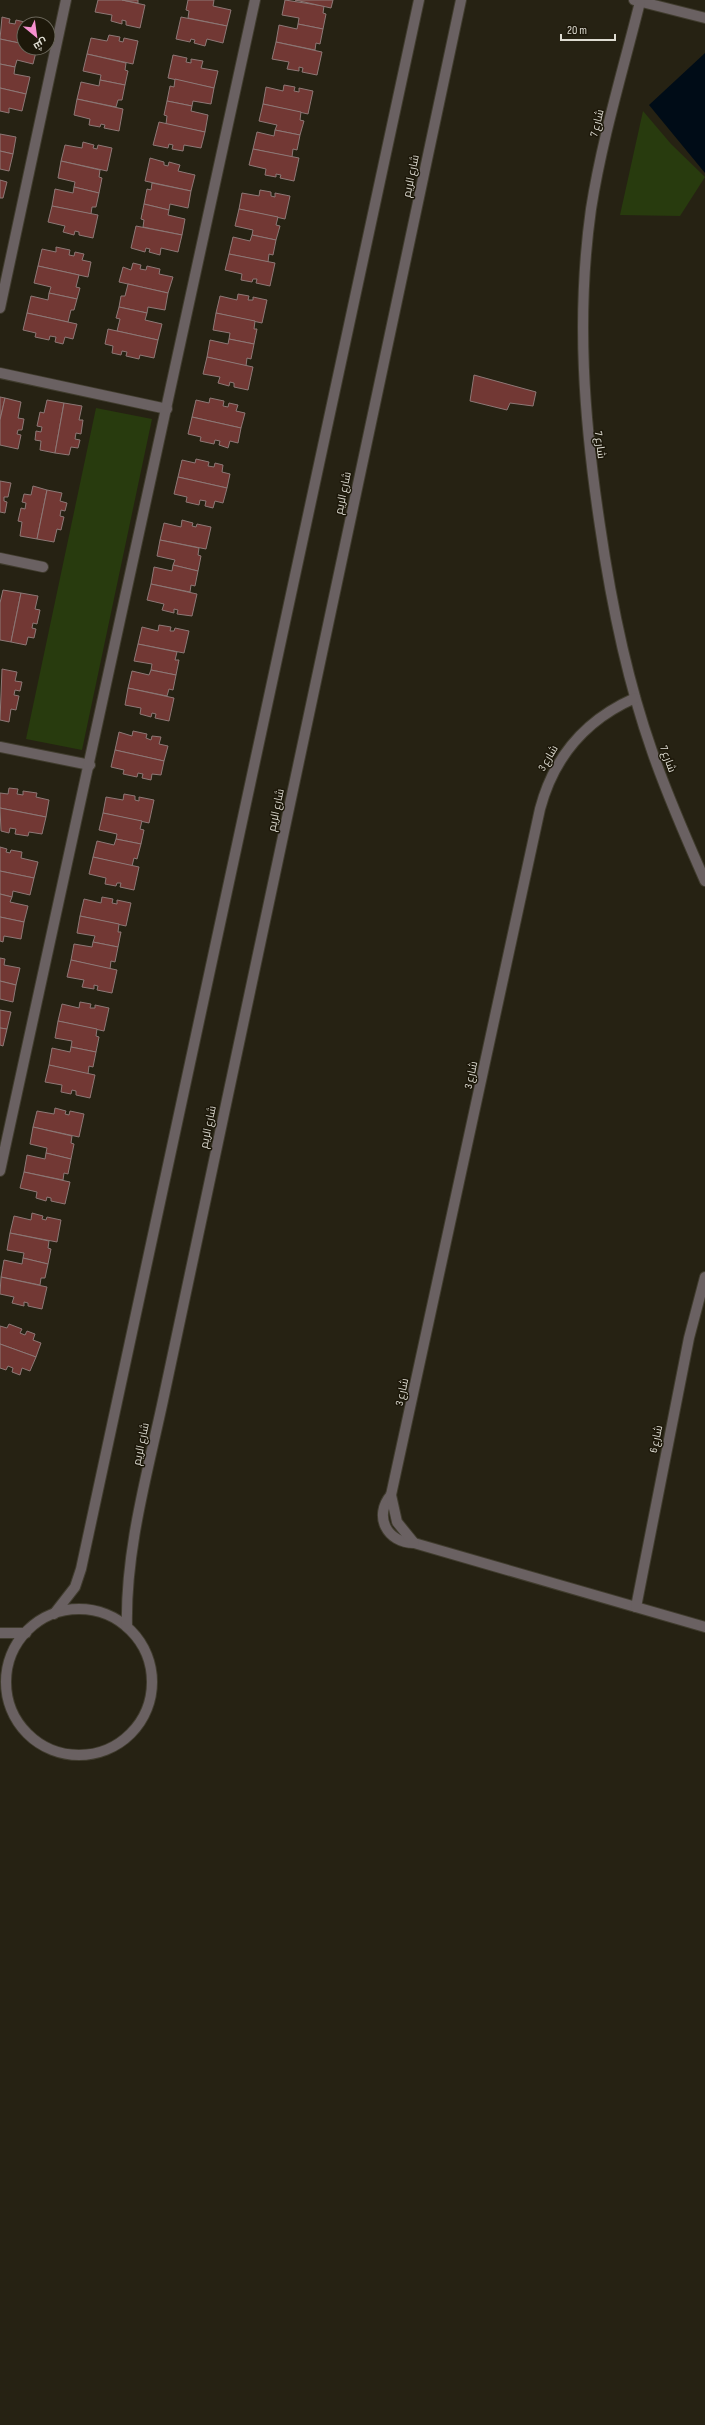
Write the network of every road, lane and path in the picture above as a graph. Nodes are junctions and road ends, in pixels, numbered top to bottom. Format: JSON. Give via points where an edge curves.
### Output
{"nodes":[{"id":1,"x":66,"y":0,"type":"edge"},
{"id":2,"x":255,"y":0,"type":"edge"},
{"id":3,"x":418,"y":0,"type":"edge"},
{"id":4,"x":461,"y":0,"type":"edge"},
{"id":5,"x":637,"y":1,"type":"edge"},
{"id":6,"x":705,"y":18,"type":"edge"},
{"id":7,"x":0,"y":308,"type":"edge"},
{"id":8,"x":0,"y":373,"type":"edge"},
{"id":9,"x":167,"y":409,"type":"junction"},
{"id":10,"x":0,"y":558,"type":"edge"},
{"id":11,"x":43,"y":568,"type":"dead end"},
{"id":12,"x":635,"y":698,"type":"junction"},
{"id":13,"x":0,"y":747,"type":"edge"},
{"id":14,"x":90,"y":765,"type":"junction"},
{"id":15,"x":705,"y":881,"type":"edge"},
{"id":16,"x":0,"y":1171,"type":"edge"},
{"id":17,"x":705,"y":1277,"type":"edge"},
{"id":18,"x":636,"y":1607,"type":"junction"},
{"id":19,"x":54,"y":1614,"type":"junction"},
{"id":20,"x":127,"y":1627,"type":"junction"},
{"id":21,"x":705,"y":1627,"type":"edge"},
{"id":22,"x":0,"y":1633,"type":"edge"},
{"id":23,"x":26,"y":1633,"type":"junction"},
{"id":24,"x":0,"y":1694,"type":"edge"},
{"id":25,"x":9,"y":1702,"type":"junction"}],
"edges":[{"from":1,"to":7,"type":"street"},
{"from":2,"to":9,"type":"street"},
{"from":3,"to":19,"type":"street","via":[[81,1569],[75,1587]]},
{"from":4,"to":20,"type":"street","name":"شارع الريم","via":[[163,1398],[130,1561],[126,1600]]},
{"from":5,"to":6,"type":"street"},
{"from":5,"to":12,"type":"street","name":"شارع 7","via":[[599,163],[591,209],[583,294],[582,345],[586,432],[592,475],[610,594]]},
{"from":8,"to":9,"type":"street"},
{"from":9,"to":14,"type":"street"},
{"from":10,"to":11,"type":"street"},
{"from":12,"to":15,"type":"street","name":"شارع 7","via":[[668,795]]},
{"from":12,"to":18,"type":"street","name":"شارع 3","via":[[601,716],[578,737],[562,756],[544,790],[391,1495],[397,1522],[414,1543]]},
{"from":13,"to":14,"type":"street"},
{"from":14,"to":16,"type":"street"},
{"from":17,"to":18,"type":"street","name":"شارع 6","via":[[687,1346]]},
{"from":18,"to":21,"type":"street"},
{"from":19,"to":20,"type":"street","via":[[73,1610],[92,1611],[111,1616]]},
{"from":19,"to":23,"type":"street"},
{"from":20,"to":25,"type":"street","via":[[143,1645],[152,1672],[152,1692],[144,1715],[130,1735],[110,1748],[87,1755],[63,1754],[40,1744],[22,1728]]},
{"from":22,"to":23,"type":"street"},
{"from":23,"to":25,"type":"street","via":[[15,1647],[8,1665],[6,1684]]},
{"from":24,"to":25,"type":"street"}]}
